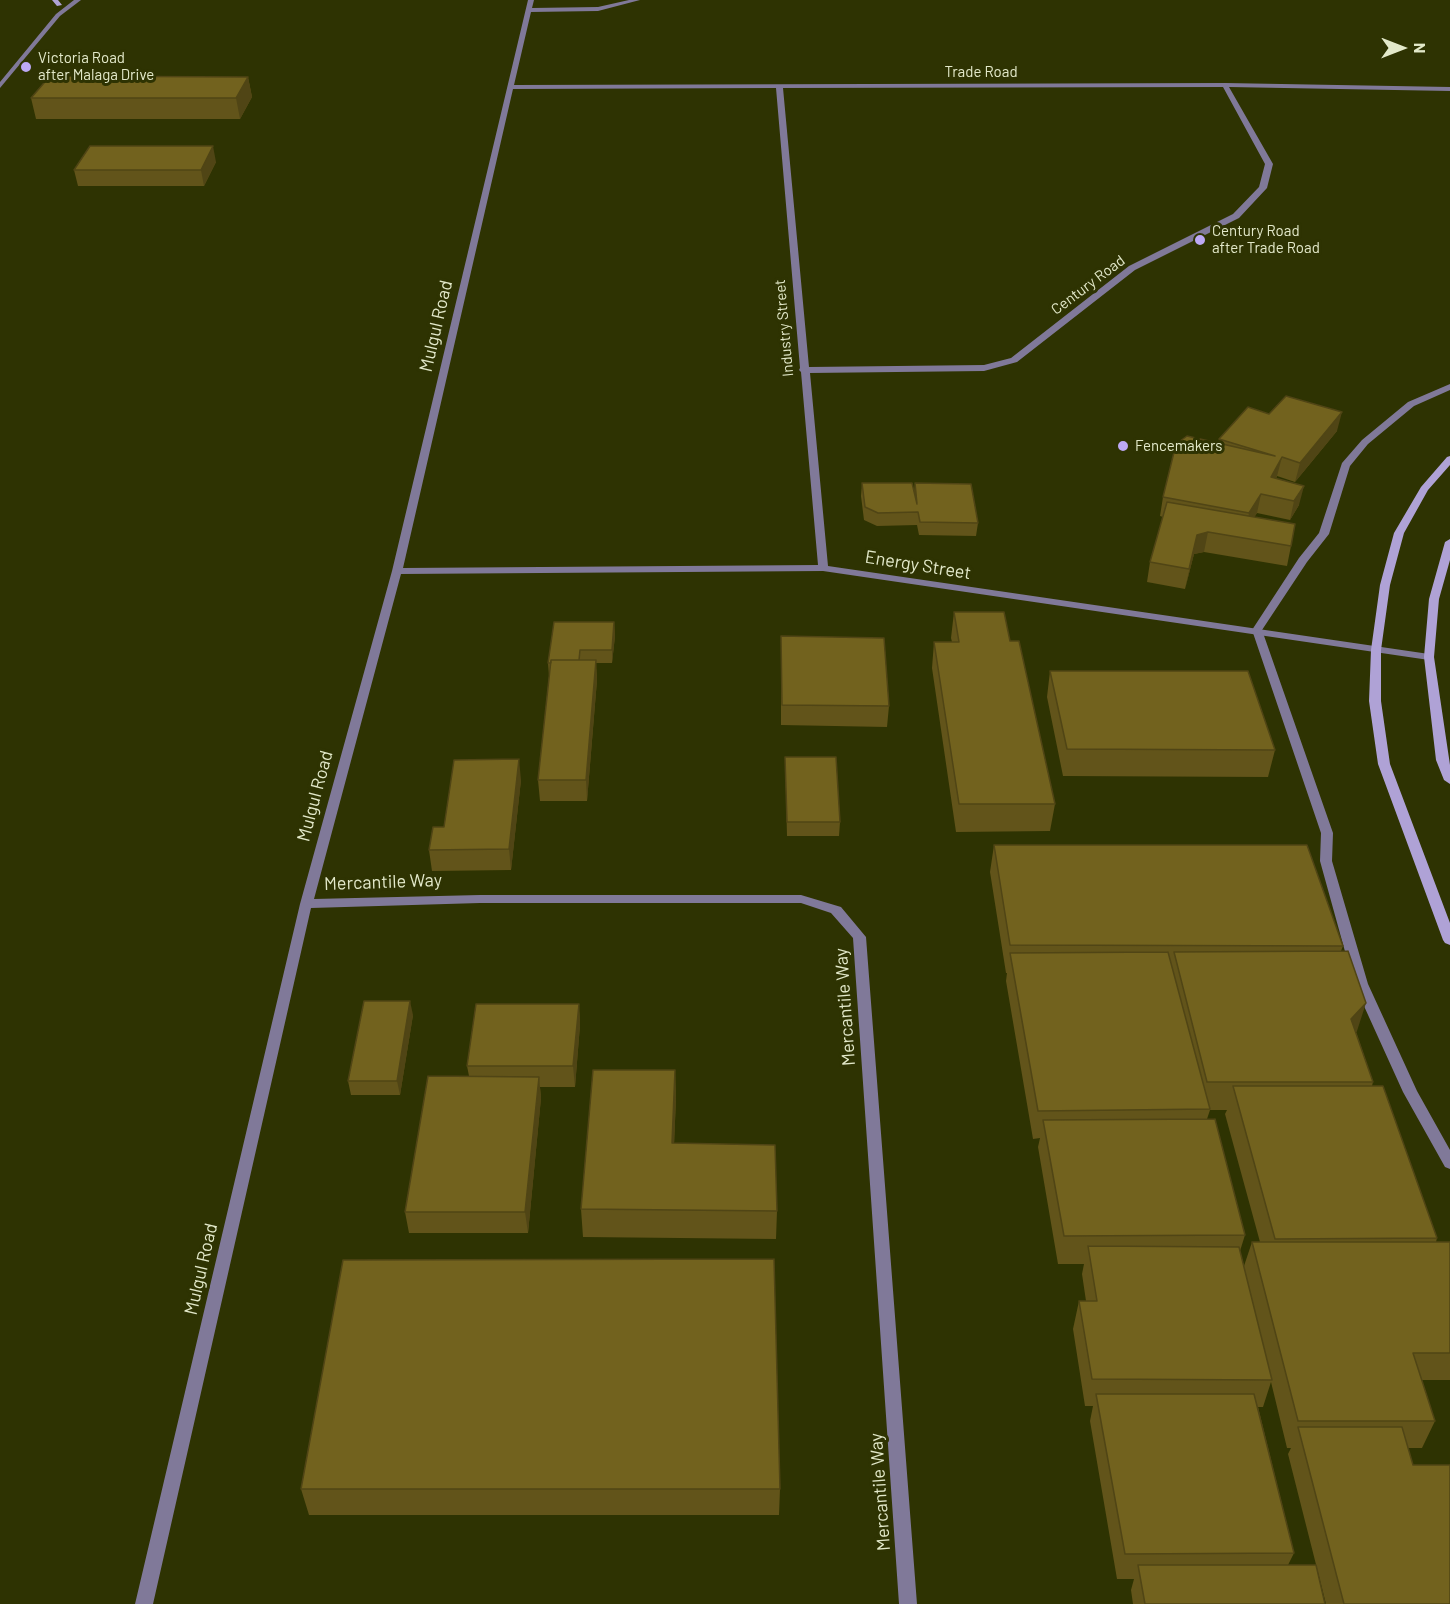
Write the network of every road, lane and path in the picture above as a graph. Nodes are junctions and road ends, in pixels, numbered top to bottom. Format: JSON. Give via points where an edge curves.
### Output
{"nodes":[{"id":1,"x":78,"y":0,"type":"edge"},
{"id":2,"x":531,"y":0,"type":"edge"},
{"id":3,"x":637,"y":0,"type":"edge"},
{"id":4,"x":59,"y":2,"type":"edge"},
{"id":5,"x":529,"y":10,"type":"junction"},
{"id":6,"x":58,"y":15,"type":"junction"},
{"id":7,"x":1225,"y":85,"type":"junction"},
{"id":8,"x":0,"y":86,"type":"edge"},
{"id":9,"x":779,"y":86,"type":"junction"},
{"id":10,"x":513,"y":87,"type":"junction"},
{"id":11,"x":1450,"y":89,"type":"edge"},
{"id":12,"x":803,"y":370,"type":"junction"},
{"id":13,"x":1450,"y":387,"type":"edge"},
{"id":14,"x":1450,"y":459,"type":"edge"},
{"id":15,"x":1450,"y":542,"type":"edge"},
{"id":16,"x":823,"y":568,"type":"junction"},
{"id":17,"x":398,"y":571,"type":"junction"},
{"id":18,"x":1257,"y":630,"type":"junction"},
{"id":19,"x":1376,"y":650,"type":"junction"},
{"id":20,"x":1429,"y":657,"type":"junction"},
{"id":21,"x":1450,"y":780,"type":"edge"},
{"id":22,"x":306,"y":904,"type":"junction"},
{"id":23,"x":1450,"y":940,"type":"edge"},
{"id":24,"x":1450,"y":1163,"type":"edge"},
{"id":25,"x":144,"y":1604,"type":"edge"},
{"id":26,"x":908,"y":1604,"type":"edge"}],
"edges":[{"from":1,"to":6,"type":"street"},
{"from":2,"to":5,"type":"street","name":"Mulgul Road"},
{"from":3,"to":5,"type":"street","via":[[598,9]]},
{"from":4,"to":6,"type":"street"},
{"from":5,"to":10,"type":"street","name":"Mulgul Road"},
{"from":6,"to":8,"type":"street"},
{"from":7,"to":9,"type":"street","name":"Trade Road"},
{"from":7,"to":11,"type":"street","name":"Trade Road"},
{"from":7,"to":12,"type":"street","name":"Century Road","via":[[1269,164],[1263,188],[1236,216],[1132,268],[1014,360],[984,368]]},
{"from":9,"to":10,"type":"street","name":"Trade Road"},
{"from":9,"to":12,"type":"street","name":"Industry Street"},
{"from":10,"to":17,"type":"street","name":"Mulgul Road"},
{"from":12,"to":16,"type":"street","name":"Industry Street"},
{"from":13,"to":18,"type":"street","via":[[1411,404],[1365,442],[1345,465],[1324,534]]},
{"from":14,"to":19,"type":"main road","via":[[1424,489],[1399,533],[1385,585]]},
{"from":15,"to":20,"type":"main road","via":[[1434,598]]},
{"from":16,"to":17,"type":"street","name":"Energy Street"},
{"from":16,"to":18,"type":"street","name":"Energy Street"},
{"from":17,"to":22,"type":"street","name":"Mulgul Road"},
{"from":18,"to":19,"type":"street","name":"Energy Street"},
{"from":18,"to":24,"type":"street","via":[[1327,833],[1326,861],[1361,984],[1410,1092]]},
{"from":19,"to":20,"type":"street","name":"Energy Street"},
{"from":19,"to":23,"type":"main road","via":[[1375,701],[1384,764]]},
{"from":20,"to":21,"type":"main road","via":[[1442,760]]},
{"from":22,"to":25,"type":"street","name":"Mulgul Road"},
{"from":22,"to":26,"type":"street","name":"Mercantile Way","via":[[480,899],[801,899],[836,910],[859,937]]}]}
